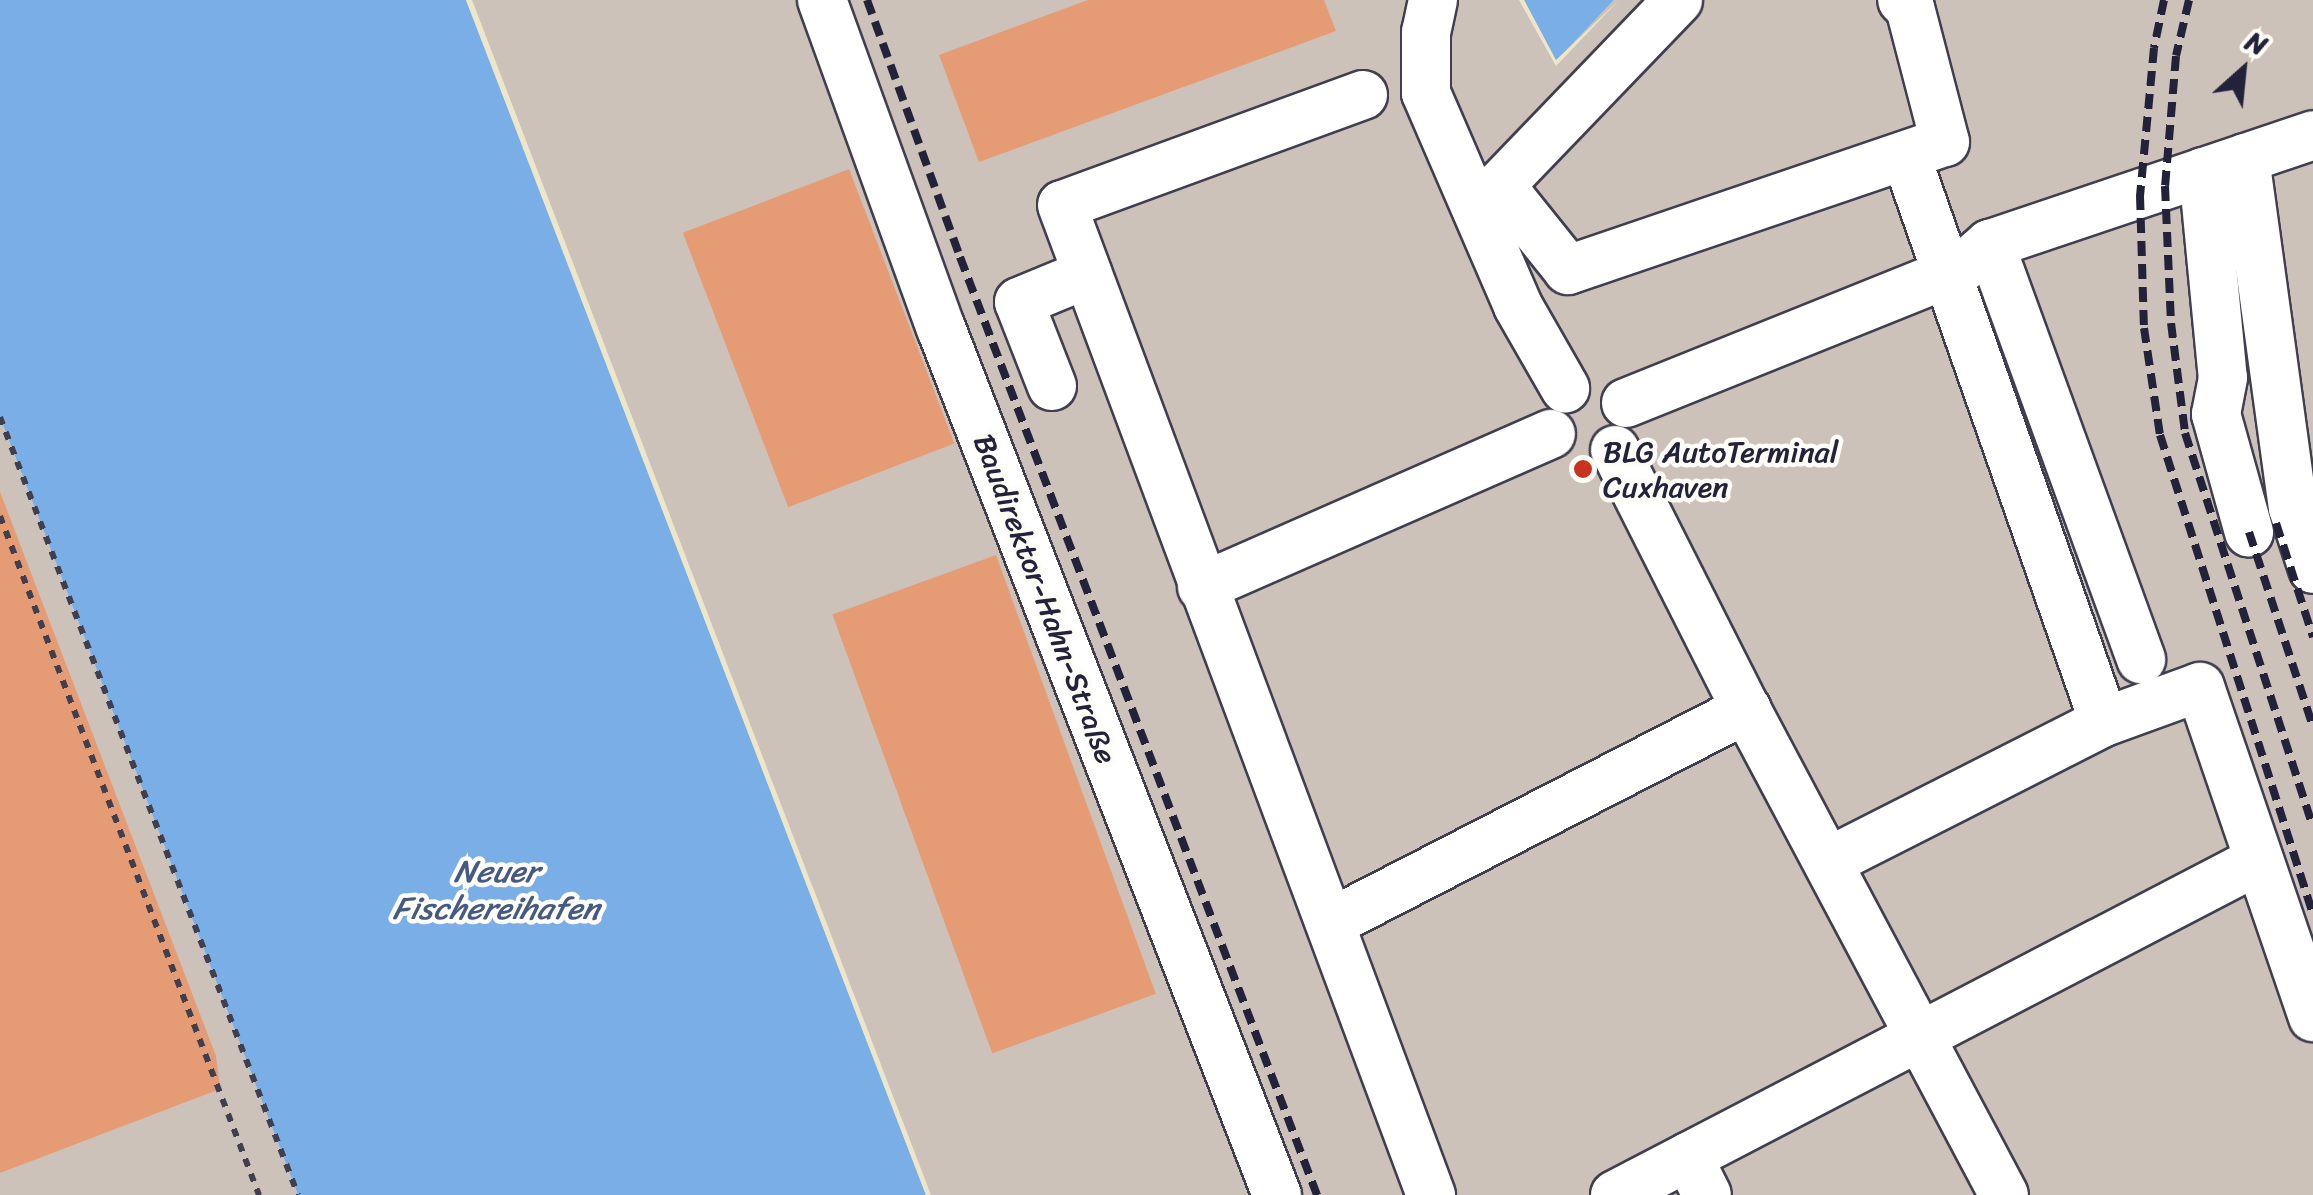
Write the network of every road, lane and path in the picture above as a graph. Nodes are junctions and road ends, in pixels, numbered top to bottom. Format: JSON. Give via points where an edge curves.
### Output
{"nodes":[{"id":1,"x":822,"y":0,"type":"edge"},
{"id":2,"x":1432,"y":0,"type":"edge"},
{"id":3,"x":1678,"y":0,"type":"edge"},
{"id":4,"x":1902,"y":0,"type":"edge"},
{"id":5,"x":1362,"y":95,"type":"dead end"},
{"id":6,"x":2313,"y":135,"type":"edge"},
{"id":7,"x":2224,"y":165,"type":"junction"},
{"id":8,"x":1913,"y":176,"type":"dead end"},
{"id":9,"x":1488,"y":197,"type":"junction"},
{"id":10,"x":1990,"y":244,"type":"junction"},
{"id":11,"x":1087,"y":274,"type":"junction"},
{"id":12,"x":1944,"y":275,"type":"junction"},
{"id":13,"x":1052,"y":386,"type":"dead end"},
{"id":14,"x":1565,"y":388,"type":"junction"},
{"id":15,"x":1626,"y":403,"type":"junction"},
{"id":16,"x":0,"y":417,"type":"edge"},
{"id":17,"x":1550,"y":434,"type":"junction"},
{"id":18,"x":1615,"y":450,"type":"junction"},
{"id":19,"x":0,"y":516,"type":"edge"},
{"id":20,"x":2263,"y":527,"type":"dead end"},
{"id":21,"x":2313,"y":569,"type":"edge"},
{"id":22,"x":1202,"y":587,"type":"junction"},
{"id":23,"x":2142,"y":659,"type":"dead end"},
{"id":24,"x":1746,"y":709,"type":"junction"},
{"id":25,"x":2104,"y":722,"type":"junction"},
{"id":26,"x":2259,"y":860,"type":"junction"},
{"id":27,"x":1828,"y":862,"type":"junction"},
{"id":28,"x":1332,"y":922,"type":"junction"},
{"id":29,"x":2313,"y":1017,"type":"edge"},
{"id":30,"x":1921,"y":1036,"type":"junction"},
{"id":31,"x":1697,"y":1176,"type":"edge"},
{"id":32,"x":259,"y":1195,"type":"edge"},
{"id":33,"x":298,"y":1195,"type":"edge"},
{"id":34,"x":1277,"y":1195,"type":"edge"},
{"id":35,"x":1430,"y":1195,"type":"edge"},
{"id":36,"x":1615,"y":1195,"type":"edge"},
{"id":37,"x":2004,"y":1195,"type":"edge"}],
"edges":[{"from":1,"to":34,"type":"street","name":"Baudirektor-Hahn-Straße","via":[[934,310]]},
{"from":2,"to":9,"type":"street","via":[[1426,93]]},
{"from":3,"to":9,"type":"street"},
{"from":4,"to":9,"type":"street","via":[[1910,8],[1945,142],[1568,270]]},
{"from":5,"to":11,"type":"street","via":[[1062,205]]},
{"from":6,"to":7,"type":"street"},
{"from":7,"to":10,"type":"street"},
{"from":7,"to":20,"type":"street","via":[[2223,378],[2216,414]]},
{"from":7,"to":21,"type":"street","via":[[2293,508]]},
{"from":8,"to":12,"type":"street"},
{"from":9,"to":14,"type":"street","via":[[1518,306]]},
{"from":10,"to":12,"type":"street"},
{"from":10,"to":23,"type":"street"},
{"from":11,"to":13,"type":"street","via":[[1019,302]]},
{"from":11,"to":22,"type":"street"},
{"from":12,"to":15,"type":"street"},
{"from":12,"to":25,"type":"street","via":[[1978,353]]},
{"from":14,"to":15,"type":"street","via":[[1590,381]]},
{"from":14,"to":17,"type":"street"},
{"from":15,"to":18,"type":"street","via":[[1627,425]]},
{"from":16,"to":33,"type":"path"},
{"from":17,"to":18,"type":"street","via":[[1564,454],[1593,459]]},
{"from":17,"to":22,"type":"street"},
{"from":18,"to":24,"type":"street"},
{"from":19,"to":32,"type":"path"},
{"from":22,"to":28,"type":"street"},
{"from":24,"to":27,"type":"street"},
{"from":24,"to":28,"type":"street"},
{"from":25,"to":26,"type":"street","via":[[2200,687]]},
{"from":25,"to":27,"type":"street"},
{"from":26,"to":29,"type":"street"},
{"from":26,"to":30,"type":"street"},
{"from":27,"to":30,"type":"street"},
{"from":28,"to":35,"type":"street"},
{"from":30,"to":31,"type":"street"},
{"from":30,"to":37,"type":"street"},
{"from":31,"to":36,"type":"street"}]}
